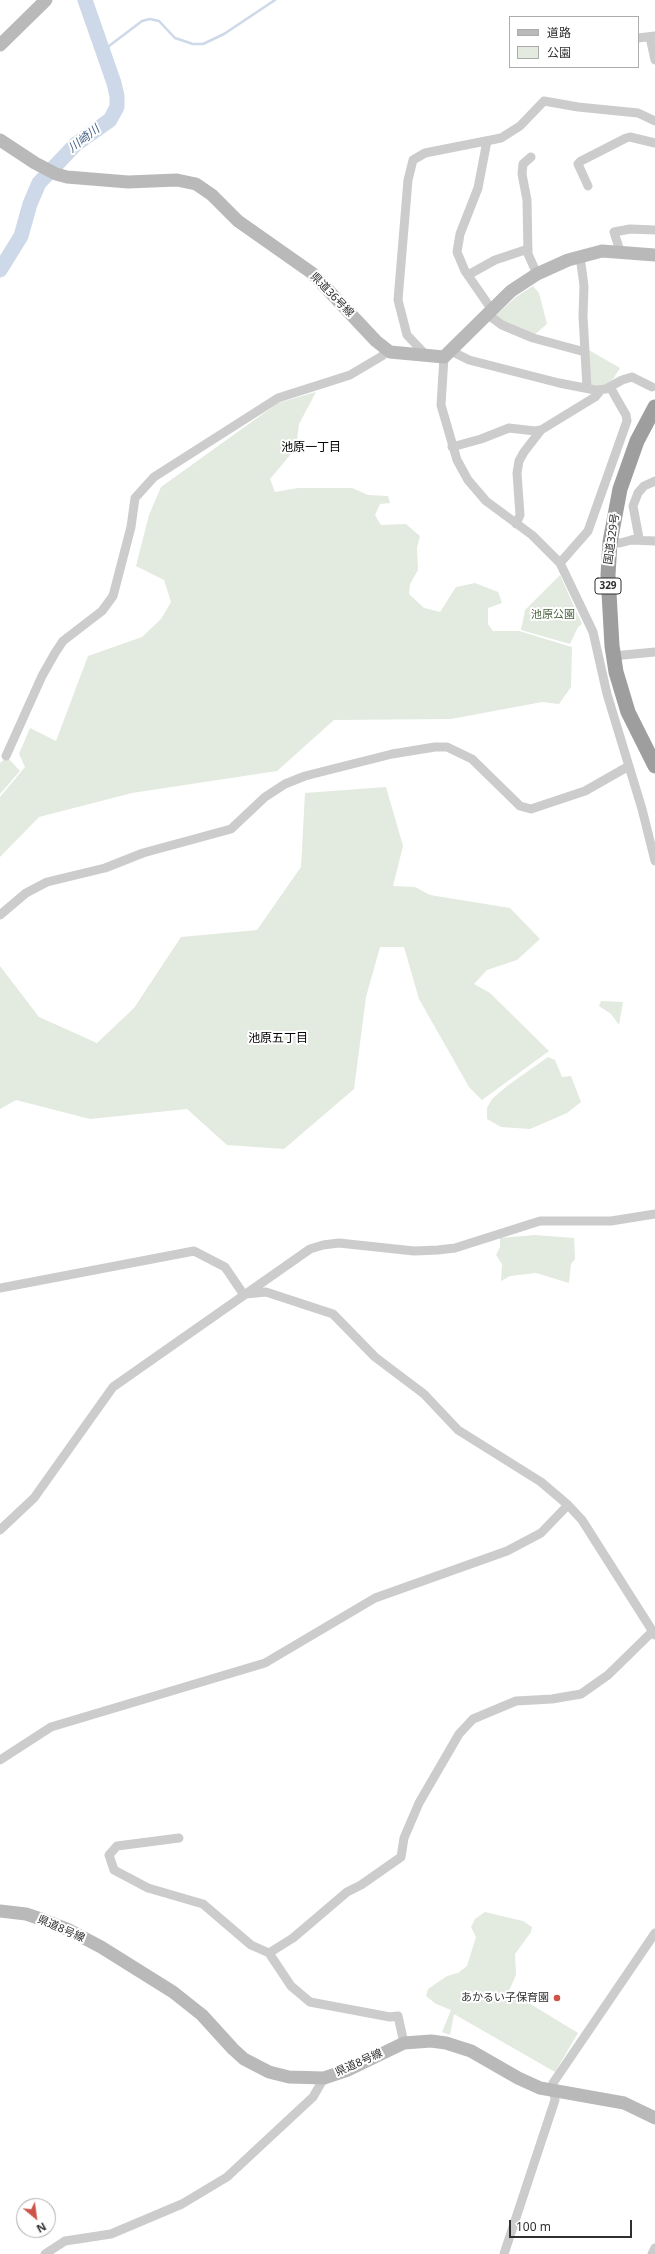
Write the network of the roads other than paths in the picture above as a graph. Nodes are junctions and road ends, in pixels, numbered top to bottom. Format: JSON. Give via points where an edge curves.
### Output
{"nodes":[{"id":1,"x":46,"y":0,"type":"edge"},
{"id":2,"x":653,"y":37,"type":"edge"},
{"id":3,"x":639,"y":38,"type":"edge"},
{"id":4,"x":0,"y":45,"type":"edge"},
{"id":5,"x":655,"y":60,"type":"edge"},
{"id":6,"x":655,"y":121,"type":"edge"},
{"id":7,"x":0,"y":140,"type":"edge"},
{"id":8,"x":487,"y":141,"type":"junction"},
{"id":9,"x":655,"y":143,"type":"edge"},
{"id":10,"x":531,"y":157,"type":"dead end"},
{"id":11,"x":588,"y":186,"type":"dead end"},
{"id":12,"x":655,"y":230,"type":"edge"},
{"id":13,"x":528,"y":249,"type":"junction"},
{"id":14,"x":620,"y":251,"type":"junction"},
{"id":15,"x":655,"y":255,"type":"edge"},
{"id":16,"x":580,"y":256,"type":"junction"},
{"id":17,"x":537,"y":274,"type":"junction"},
{"id":18,"x":468,"y":275,"type":"junction"},
{"id":19,"x":489,"y":312,"type":"junction"},
{"id":20,"x":387,"y":350,"type":"junction"},
{"id":21,"x":585,"y":352,"type":"junction"},
{"id":22,"x":425,"y":354,"type":"junction"},
{"id":23,"x":448,"y":354,"type":"junction"},
{"id":24,"x":610,"y":387,"type":"junction"},
{"id":25,"x":652,"y":387,"type":"dead end"},
{"id":26,"x":587,"y":388,"type":"junction"},
{"id":27,"x":600,"y":391,"type":"junction"},
{"id":28,"x":655,"y":407,"type":"edge"},
{"id":29,"x":541,"y":430,"type":"junction"},
{"id":30,"x":452,"y":447,"type":"junction"},
{"id":31,"x":655,"y":481,"type":"edge"},
{"id":32,"x":516,"y":524,"type":"junction"},
{"id":33,"x":631,"y":540,"type":"junction"},
{"id":34,"x":655,"y":541,"type":"edge"},
{"id":35,"x":610,"y":542,"type":"junction"},
{"id":36,"x":560,"y":563,"type":"junction"},
{"id":37,"x":655,"y":652,"type":"edge"},
{"id":38,"x":613,"y":656,"type":"junction"},
{"id":39,"x":614,"y":691,"type":"junction"},
{"id":40,"x":6,"y":756,"type":"dead end"},
{"id":41,"x":629,"y":766,"type":"junction"},
{"id":42,"x":655,"y":766,"type":"edge"},
{"id":43,"x":655,"y":861,"type":"edge"},
{"id":44,"x":0,"y":915,"type":"edge"},
{"id":45,"x":655,"y":1214,"type":"edge"},
{"id":46,"x":0,"y":1288,"type":"edge"},
{"id":47,"x":244,"y":1294,"type":"junction"},
{"id":48,"x":568,"y":1505,"type":"junction"},
{"id":49,"x":0,"y":1530,"type":"edge"},
{"id":50,"x":654,"y":1633,"type":"edge"},
{"id":51,"x":0,"y":1760,"type":"edge"},
{"id":52,"x":179,"y":1838,"type":"dead end"},
{"id":53,"x":0,"y":1910,"type":"edge"},
{"id":54,"x":655,"y":1933,"type":"edge"},
{"id":55,"x":269,"y":1953,"type":"junction"},
{"id":56,"x":404,"y":2043,"type":"junction"},
{"id":57,"x":324,"y":2078,"type":"junction"},
{"id":58,"x":554,"y":2091,"type":"junction"},
{"id":59,"x":655,"y":2118,"type":"edge"},
{"id":60,"x":655,"y":2248,"type":"edge"},
{"id":61,"x":44,"y":2254,"type":"edge"},
{"id":62,"x":504,"y":2254,"type":"edge"},
{"id":63,"x":652,"y":2254,"type":"edge"}],
"edges":[{"from":1,"to":4,"type":"main road"},
{"from":2,"to":3,"type":"street"},
{"from":2,"to":5,"type":"street"},
{"from":6,"to":8,"type":"street","via":[[638,113],[544,101],[520,126],[501,138]]},
{"from":7,"to":20,"type":"main road","name":"県道36号線","via":[[35,164],[56,174],[102,181],[177,180],[196,184],[212,195],[238,221],[312,273]]},
{"from":8,"to":18,"type":"street","via":[[478,188],[468,210],[458,244],[459,259]]},
{"from":8,"to":22,"type":"street","via":[[425,152],[413,160],[410,167],[398,300],[407,335]]},
{"from":9,"to":11,"type":"street","via":[[630,137],[581,161],[578,164]]},
{"from":10,"to":13,"type":"street","via":[[523,164],[522,174],[527,200]]},
{"from":12,"to":14,"type":"street","via":[[630,229],[614,232]]},
{"from":13,"to":17,"type":"street"},
{"from":13,"to":18,"type":"street","via":[[495,260]]},
{"from":14,"to":15,"type":"main road"},
{"from":14,"to":16,"type":"main road","via":[[602,251]]},
{"from":16,"to":17,"type":"main road"},
{"from":16,"to":21,"type":"street","via":[[584,286]]},
{"from":17,"to":19,"type":"main road","via":[[511,291]]},
{"from":18,"to":19,"type":"street"},
{"from":19,"to":21,"type":"street","via":[[502,325],[533,338]]},
{"from":19,"to":23,"type":"main road"},
{"from":20,"to":22,"type":"main road"},
{"from":20,"to":40,"type":"street","via":[[382,356],[350,375],[278,398],[154,477],[135,498],[131,527],[113,596],[102,610],[63,641],[42,676]]},
{"from":21,"to":26,"type":"street"},
{"from":22,"to":23,"type":"main road"},
{"from":23,"to":26,"type":"street"},
{"from":23,"to":30,"type":"street","via":[[441,404]]},
{"from":24,"to":25,"type":"street","via":[[632,377]]},
{"from":24,"to":27,"type":"street"},
{"from":24,"to":36,"type":"street","via":[[627,421],[588,531]]},
{"from":26,"to":27,"type":"street"},
{"from":27,"to":29,"type":"street","via":[[595,397]]},
{"from":28,"to":35,"type":"highway","name":"国道329号","number":"329","via":[[628,465],[620,489]]},
{"from":29,"to":30,"type":"street","via":[[509,428]]},
{"from":29,"to":32,"type":"street","via":[[519,461],[517,472],[520,515]]},
{"from":30,"to":32,"type":"street","via":[[468,480],[486,501]]},
{"from":31,"to":33,"type":"street","via":[[644,486],[635,500],[633,506],[638,538]]},
{"from":32,"to":36,"type":"street","via":[[532,535]]},
{"from":33,"to":34,"type":"street"},
{"from":33,"to":35,"type":"street"},
{"from":35,"to":38,"type":"highway","name":"国道329号","number":"329","via":[[608,575]]},
{"from":36,"to":39,"type":"street","via":[[593,632]]},
{"from":37,"to":38,"type":"street"},
{"from":38,"to":39,"type":"highway","name":"国道329号","number":"329"},
{"from":39,"to":41,"type":"street"},
{"from":39,"to":42,"type":"highway","name":"国道329号","number":"329"},
{"from":41,"to":43,"type":"street"},
{"from":41,"to":44,"type":"street","via":[[585,791],[531,809],[520,806],[472,759],[447,747],[392,754],[305,776],[285,784],[265,797],[231,829],[143,853],[105,868],[47,882],[26,894]]},
{"from":45,"to":47,"type":"street","via":[[611,1222],[540,1221],[455,1248],[438,1250],[414,1251],[362,1244],[323,1245],[310,1249]]},
{"from":46,"to":47,"type":"street","via":[[194,1251],[225,1267]]},
{"from":47,"to":48,"type":"street","via":[[266,1292],[333,1314],[375,1357],[424,1394],[458,1430],[541,1482]]},
{"from":47,"to":49,"type":"street","via":[[113,1387],[34,1498]]},
{"from":48,"to":50,"type":"street","via":[[582,1520]]},
{"from":48,"to":51,"type":"street","via":[[541,1533],[507,1551],[375,1598],[265,1663],[51,1728]]},
{"from":50,"to":55,"type":"street","via":[[608,1675],[581,1694],[516,1701],[473,1719],[459,1734],[419,1803],[404,1838],[401,1856],[347,1892],[293,1938]]},
{"from":52,"to":55,"type":"street","via":[[117,1846],[109,1855],[114,1870],[148,1888],[203,1904],[251,1946]]},
{"from":53,"to":57,"type":"main road","name":"県道8号線","via":[[41,1919],[101,1947],[174,1992],[202,2015],[233,2049],[253,2064],[269,2072],[289,2077]]},
{"from":54,"to":58,"type":"street","via":[[554,2082]]},
{"from":55,"to":56,"type":"street","via":[[291,1986],[310,2002],[390,2017],[398,2016]]},
{"from":56,"to":57,"type":"main road","name":"県道8号線","via":[[348,2070]]},
{"from":56,"to":58,"type":"main road","name":"県道8号線","via":[[430,2041],[458,2046],[518,2078]]},
{"from":57,"to":61,"type":"street","via":[[313,2097],[227,2177],[175,2207],[110,2234],[65,2241]]},
{"from":58,"to":59,"type":"main road","name":"県道8号線","via":[[624,2104]]},
{"from":58,"to":62,"type":"street","via":[[555,2100]]},
{"from":60,"to":63,"type":"street"}]}
